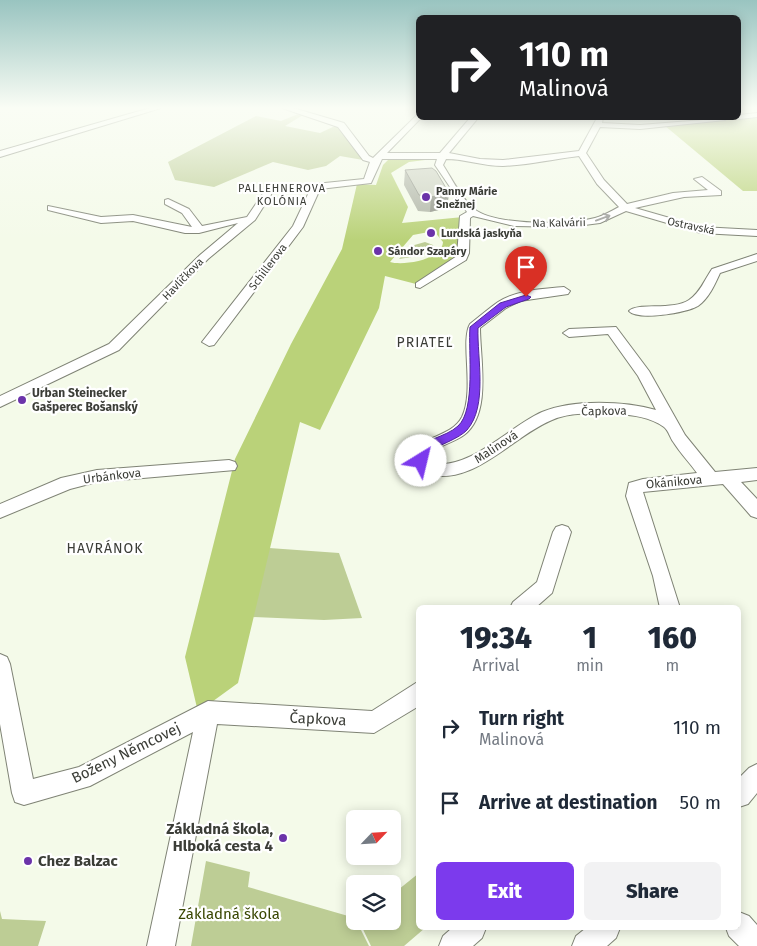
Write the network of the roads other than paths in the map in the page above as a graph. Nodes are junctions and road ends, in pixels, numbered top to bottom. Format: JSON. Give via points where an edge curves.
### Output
{"nodes":[{"id":1,"x":361,"y":152,"type":"edge"},
{"id":2,"x":384,"y":152,"type":"edge"},
{"id":3,"x":446,"y":152,"type":"edge"},
{"id":4,"x":582,"y":153,"type":"joint"},
{"id":5,"x":442,"y":157,"type":"junction"},
{"id":6,"x":379,"y":158,"type":"junction"},
{"id":7,"x":699,"y":179,"type":"dead end"},
{"id":8,"x":317,"y":185,"type":"junction"},
{"id":9,"x":168,"y":202,"type":"dead end"},
{"id":10,"x":51,"y":208,"type":"dead end"},
{"id":11,"x":626,"y":208,"type":"junction"},
{"id":12,"x":474,"y":213,"type":"junction"},
{"id":13,"x":251,"y":218,"type":"junction"},
{"id":14,"x":199,"y":230,"type":"junction"},
{"id":15,"x":757,"y":233,"type":"edge"},
{"id":16,"x":757,"y":257,"type":"edge"},
{"id":17,"x":420,"y":285,"type":"dead end"},
{"id":18,"x":564,"y":291,"type":"dead end"},
{"id":19,"x":635,"y":311,"type":"dead end"},
{"id":20,"x":569,"y":333,"type":"dead end"},
{"id":21,"x":209,"y":342,"type":"dead end"},
{"id":22,"x":0,"y":402,"type":"edge"},
{"id":23,"x":534,"y":421,"type":"joint"},
{"id":24,"x":671,"y":425,"type":"junction"},
{"id":25,"x":229,"y":466,"type":"dead end"},
{"id":26,"x":757,"y":474,"type":"edge"},
{"id":27,"x":719,"y":478,"type":"junction"},
{"id":28,"x":0,"y":510,"type":"edge"},
{"id":29,"x":757,"y":511,"type":"edge"},
{"id":30,"x":562,"y":532,"type":"dead end"},
{"id":31,"x":524,"y":605,"type":"edge"},
{"id":32,"x":669,"y":605,"type":"edge"},
{"id":33,"x":1,"y":669,"type":"edge"},
{"id":34,"x":416,"y":694,"type":"edge"},
{"id":35,"x":208,"y":712,"type":"junction"},
{"id":36,"x":757,"y":776,"type":"edge"},
{"id":37,"x":741,"y":793,"type":"edge"},
{"id":38,"x":741,"y":928,"type":"edge"},
{"id":39,"x":470,"y":930,"type":"edge"},
{"id":40,"x":604,"y":930,"type":"edge"},
{"id":41,"x":757,"y":945,"type":"edge"},
{"id":42,"x":161,"y":946,"type":"edge"},
{"id":43,"x":452,"y":946,"type":"edge"},
{"id":44,"x":586,"y":946,"type":"edge"}],
"edges":[{"from":1,"to":6,"type":"street","via":[[366,158]]},
{"from":2,"to":6,"type":"street"},
{"from":3,"to":5,"type":"street"},
{"from":4,"to":5,"type":"street","via":[[509,163]]},
{"from":4,"to":11,"type":"street","via":[[598,182]]},
{"from":5,"to":6,"type":"street"},
{"from":5,"to":12,"type":"street","via":[[440,166]]},
{"from":6,"to":8,"type":"street","name":"Havlíčkova","via":[[368,181]]},
{"from":7,"to":11,"type":"street","name":"Na Kalvárii","via":[[718,193],[699,192]]},
{"from":8,"to":13,"type":"street","name":"Havlíčkova","via":[[269,191]]},
{"from":8,"to":21,"type":"street","name":"Schillerova","via":[[298,227]]},
{"from":9,"to":14,"type":"street","via":[[186,211]]},
{"from":10,"to":14,"type":"street","via":[[101,220],[133,218],[185,230]]},
{"from":12,"to":11,"type":"street","name":"Na Kalvárii","one_way":true,"via":[[494,221],[559,224],[598,221]]},
{"from":11,"to":15,"type":"street","name":"Ostravská","via":[[696,229]]},
{"from":12,"to":17,"type":"street","via":[[465,216],[462,258]]},
{"from":13,"to":14,"type":"street"},
{"from":13,"to":22,"type":"street","name":"Havlíčkova","via":[[204,257],[114,347]]},
{"from":16,"to":19,"type":"street","via":[[716,271],[705,290],[690,305]]},
{"from":18,"to":23,"type":"street","name":"Malinová","via":[[514,300],[474,327],[472,351],[476,393],[470,414],[462,428],[422,449],[418,455],[425,466],[436,471],[460,467],[494,450]]},
{"from":20,"to":24,"type":"street","via":[[611,330],[644,374]]},
{"from":23,"to":24,"type":"street","name":"Čapkova","via":[[550,414],[619,410],[646,412]]},
{"from":24,"to":27,"type":"street","via":[[680,439]]},
{"from":25,"to":28,"type":"street","name":"Urbánkova","via":[[97,476],[67,483]]},
{"from":26,"to":27,"type":"street","name":"Okánikova"},
{"from":27,"to":29,"type":"street"},
{"from":27,"to":32,"type":"street","name":"Okánikova","via":[[635,488],[634,496]]},
{"from":30,"to":31,"type":"street","via":[[545,587]]},
{"from":33,"to":35,"type":"street","name":"Boženy Němcovej","via":[[24,794],[82,778]]},
{"from":34,"to":35,"type":"street","name":"Čapkova","via":[[374,722]]},
{"from":35,"to":42,"type":"street"},
{"from":36,"to":37,"type":"street"},
{"from":38,"to":41,"type":"street"},
{"from":39,"to":43,"type":"street"},
{"from":40,"to":44,"type":"street"}]}
